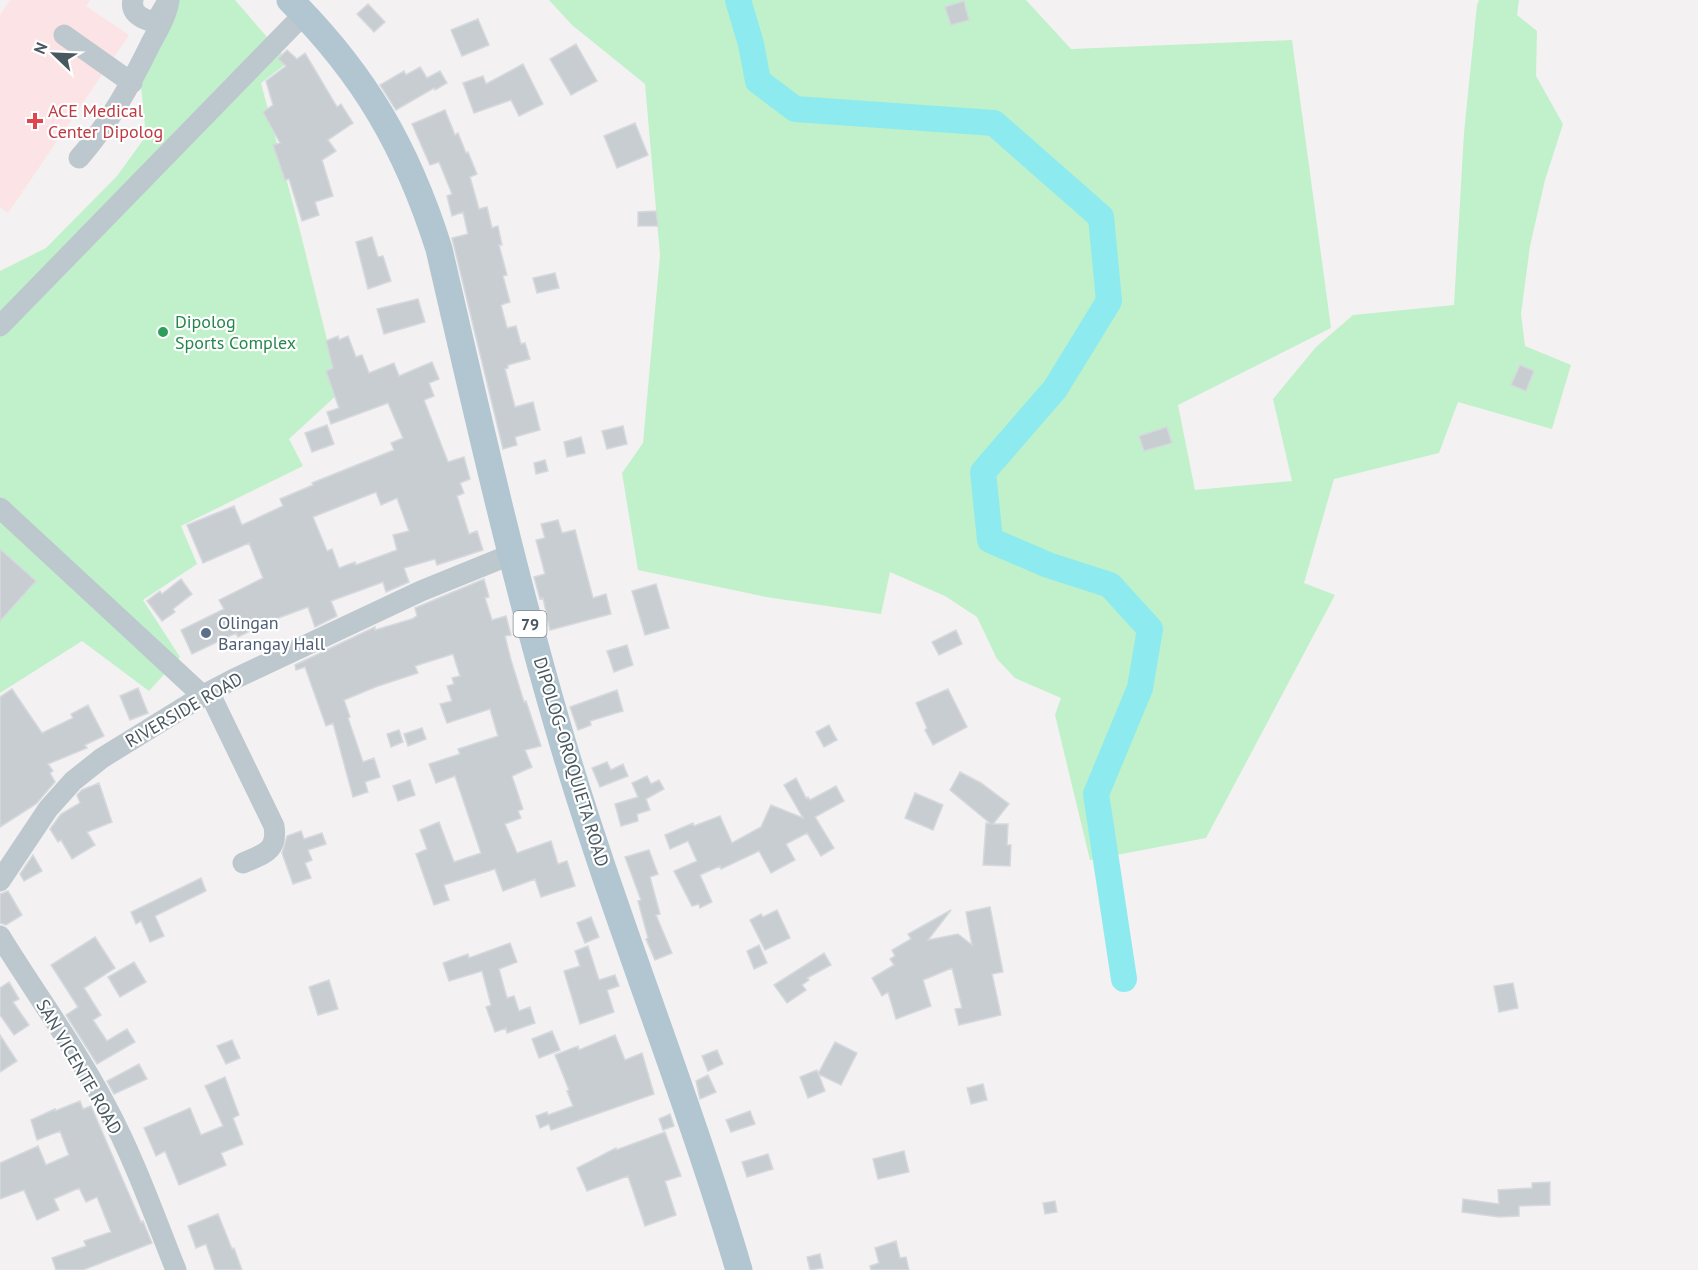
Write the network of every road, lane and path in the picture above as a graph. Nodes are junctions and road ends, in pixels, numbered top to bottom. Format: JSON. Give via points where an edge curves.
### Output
{"nodes":[{"id":1,"x":133,"y":0,"type":"edge"},
{"id":2,"x":168,"y":0,"type":"edge"},
{"id":3,"x":297,"y":7,"type":"edge"},
{"id":4,"x":64,"y":35,"type":"dead end"},
{"id":5,"x":132,"y":83,"type":"junction"},
{"id":6,"x":79,"y":158,"type":"dead end"},
{"id":7,"x":0,"y":326,"type":"edge"},
{"id":8,"x":0,"y":508,"type":"edge"},
{"id":9,"x":512,"y":554,"type":"junction"},
{"id":10,"x":206,"y":694,"type":"junction"},
{"id":11,"x":243,"y":863,"type":"dead end"},
{"id":12,"x":0,"y":880,"type":"edge"},
{"id":13,"x":0,"y":936,"type":"edge"},
{"id":14,"x":176,"y":1270,"type":"edge"},
{"id":15,"x":739,"y":1270,"type":"edge"}],
"edges":[{"from":1,"to":2,"type":"street","via":[[135,12],[150,21],[158,18]]},
{"from":2,"to":5,"type":"street","via":[[163,20]]},
{"from":3,"to":7,"type":"street"},
{"from":3,"to":9,"type":"main road","name":"DIPOLOG-OROQUIETA ROAD","number":"79","via":[[347,63],[386,122],[421,197],[439,249]]},
{"from":4,"to":5,"type":"street"},
{"from":5,"to":6,"type":"street"},
{"from":8,"to":10,"type":"street"},
{"from":9,"to":10,"type":"street","name":"RIVERSIDE ROAD","via":[[421,591]]},
{"from":9,"to":15,"type":"main road","name":"DIPOLOG-OROQUIETA ROAD","number":"79","via":[[558,728]]},
{"from":10,"to":11,"type":"street","via":[[274,826],[273,846]]},
{"from":10,"to":12,"type":"street","name":"RIVERSIDE ROAD","via":[[102,758],[73,781],[48,809]]},
{"from":13,"to":14,"type":"street","name":"SAN VICENTE ROAD","via":[[105,1104]]}]}
